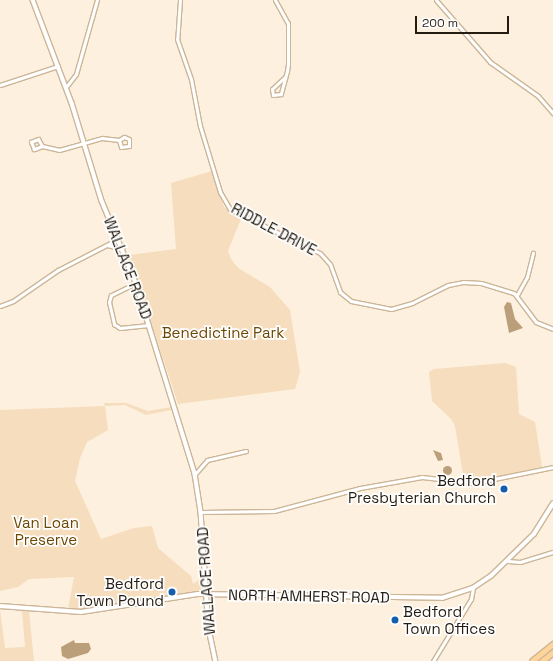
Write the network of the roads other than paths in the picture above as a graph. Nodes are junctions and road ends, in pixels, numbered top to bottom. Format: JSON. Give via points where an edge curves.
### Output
{"nodes":[{"id":1,"x":33,"y":0,"type":"edge"},
{"id":2,"x":97,"y":0,"type":"edge"},
{"id":3,"x":180,"y":0,"type":"edge"},
{"id":4,"x":275,"y":0,"type":"edge"},
{"id":5,"x":436,"y":0,"type":"edge"},
{"id":6,"x":58,"y":66,"type":"junction"},
{"id":7,"x":285,"y":78,"type":"junction"},
{"id":8,"x":0,"y":85,"type":"edge"},
{"id":9,"x":66,"y":87,"type":"junction"},
{"id":10,"x":553,"y":114,"type":"edge"},
{"id":11,"x":119,"y":140,"type":"dead end"},
{"id":12,"x":85,"y":143,"type":"junction"},
{"id":13,"x":42,"y":146,"type":"dead end"},
{"id":14,"x":118,"y":239,"type":"junction"},
{"id":15,"x":107,"y":245,"type":"junction"},
{"id":16,"x":123,"y":249,"type":"junction"},
{"id":17,"x":533,"y":252,"type":"dead end"},
{"id":18,"x":136,"y":284,"type":"junction"},
{"id":19,"x":517,"y":295,"type":"junction"},
{"id":20,"x":0,"y":306,"type":"edge"},
{"id":21,"x":149,"y":325,"type":"junction"},
{"id":22,"x":553,"y":330,"type":"edge"},
{"id":23,"x":246,"y":451,"type":"dead end"},
{"id":24,"x":553,"y":467,"type":"edge"},
{"id":25,"x":194,"y":474,"type":"junction"},
{"id":26,"x":553,"y":503,"type":"edge"},
{"id":27,"x":201,"y":512,"type":"junction"},
{"id":28,"x":553,"y":552,"type":"edge"},
{"id":29,"x":508,"y":561,"type":"junction"},
{"id":30,"x":473,"y":588,"type":"junction"},
{"id":31,"x":206,"y":594,"type":"junction"},
{"id":32,"x":0,"y":606,"type":"edge"},
{"id":33,"x":553,"y":644,"type":"edge"},
{"id":34,"x":553,"y":652,"type":"edge"},
{"id":35,"x":216,"y":661,"type":"edge"},
{"id":36,"x":432,"y":661,"type":"edge"},
{"id":37,"x":532,"y":661,"type":"edge"},
{"id":38,"x":542,"y":661,"type":"edge"}],
"edges":[{"from":1,"to":6,"type":"street","name":"WALLACE ROAD"},
{"from":2,"to":9,"type":"street","via":[[76,74]]},
{"from":3,"to":19,"type":"street","name":"RIDDLE DRIVE","via":[[177,39],[191,78],[200,126],[220,192],[230,209],[320,253],[330,264],[340,292],[358,304],[384,309],[398,308],[442,288],[463,282],[489,284]]},
{"from":4,"to":7,"type":"street","via":[[288,23],[288,64]]},
{"from":5,"to":10,"type":"street","via":[[490,62],[538,96]]},
{"from":6,"to":8,"type":"street"},
{"from":6,"to":9,"type":"street","name":"WALLACE ROAD"},
{"from":7,"to":7,"type":"street","via":[[281,94],[273,95],[272,89]]},
{"from":9,"to":12,"type":"street","name":"WALLACE ROAD"},
{"from":11,"to":12,"type":"street","via":[[106,138]]},
{"from":12,"to":13,"type":"street","via":[[59,150]]},
{"from":12,"to":14,"type":"street","name":"WALLACE ROAD","via":[[102,201]]},
{"from":14,"to":15,"type":"street"},
{"from":14,"to":16,"type":"street","name":"WALLACE ROAD"},
{"from":15,"to":16,"type":"street"},
{"from":15,"to":20,"type":"street","via":[[58,270],[13,301]]},
{"from":16,"to":18,"type":"street","name":"WALLACE ROAD"},
{"from":17,"to":19,"type":"street","via":[[527,278]]},
{"from":18,"to":21,"type":"street","name":"WALLACE ROAD"},
{"from":18,"to":21,"type":"street","via":[[111,295],[109,302],[114,324],[120,328]]},
{"from":19,"to":22,"type":"street","via":[[536,322]]},
{"from":21,"to":25,"type":"street","name":"WALLACE ROAD"},
{"from":23,"to":25,"type":"street","via":[[207,460]]},
{"from":24,"to":27,"type":"street","via":[[474,483],[422,477],[354,489],[274,511]]},
{"from":25,"to":27,"type":"street","name":"WALLACE ROAD"},
{"from":26,"to":29,"type":"street","via":[[534,534]]},
{"from":27,"to":31,"type":"street","name":"WALLACE ROAD"},
{"from":28,"to":29,"type":"street","via":[[520,562]]},
{"from":29,"to":30,"type":"street"},
{"from":30,"to":31,"type":"street","name":"NORTH AMHERST ROAD","via":[[430,599],[372,595]]},
{"from":30,"to":36,"type":"street","via":[[471,598]]},
{"from":31,"to":32,"type":"street","name":"NORTH AMHERST ROAD","via":[[82,612]]},
{"from":31,"to":35,"type":"street","name":"WALLACE ROAD","via":[[209,629]]},
{"from":33,"to":37,"type":"highway"},
{"from":34,"to":38,"type":"highway"}]}
